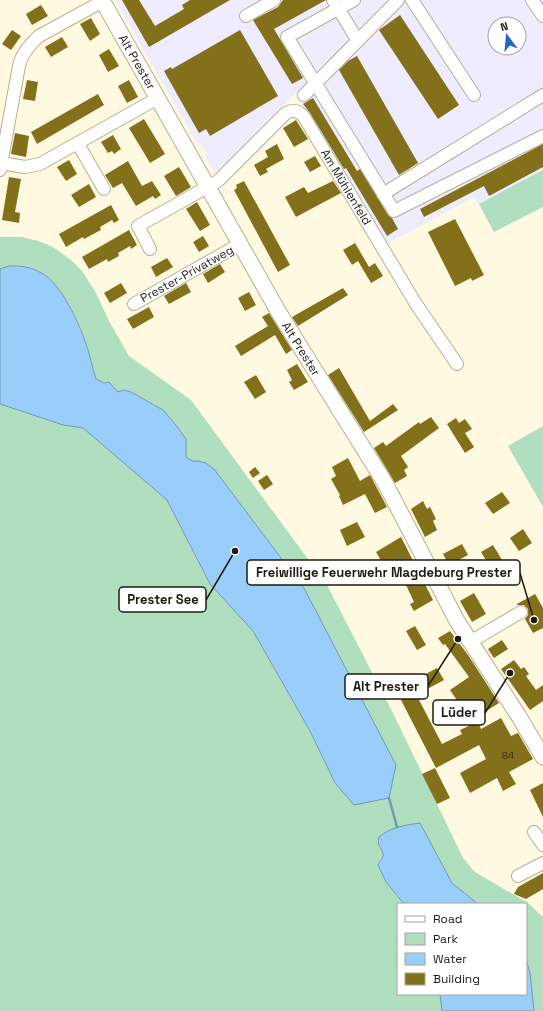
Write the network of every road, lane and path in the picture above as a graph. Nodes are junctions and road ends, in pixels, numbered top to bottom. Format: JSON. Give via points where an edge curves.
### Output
{"nodes":[{"id":1,"x":102,"y":0,"type":"edge"},
{"id":2,"x":274,"y":0,"type":"edge"},
{"id":3,"x":354,"y":0,"type":"edge"},
{"id":4,"x":398,"y":0,"type":"edge"},
{"id":5,"x":412,"y":0,"type":"edge"},
{"id":6,"x":532,"y":0,"type":"edge"},
{"id":7,"x":336,"y":4,"type":"edge"},
{"id":8,"x":246,"y":16,"type":"dead end"},
{"id":9,"x":543,"y":16,"type":"edge"},
{"id":10,"x":358,"y":41,"type":"junction"},
{"id":11,"x":316,"y":84,"type":"junction"},
{"id":12,"x":304,"y":95,"type":"dead end"},
{"id":13,"x":474,"y":95,"type":"dead end"},
{"id":14,"x":543,"y":95,"type":"edge"},
{"id":15,"x":158,"y":98,"type":"junction"},
{"id":16,"x":543,"y":136,"type":"edge"},
{"id":17,"x":78,"y":144,"type":"junction"},
{"id":18,"x":1,"y":167,"type":"edge"},
{"id":19,"x":208,"y":186,"type":"junction"},
{"id":20,"x":104,"y":189,"type":"dead end"},
{"id":21,"x":383,"y":194,"type":"junction"},
{"id":22,"x":240,"y":244,"type":"junction"},
{"id":23,"x":150,"y":249,"type":"dead end"},
{"id":24,"x":134,"y":304,"type":"dead end"},
{"id":25,"x":457,"y":364,"type":"dead end"},
{"id":26,"x":521,"y":612,"type":"dead end"},
{"id":27,"x":470,"y":642,"type":"junction"},
{"id":28,"x":543,"y":757,"type":"edge"},
{"id":29,"x":534,"y":832,"type":"dead end"},
{"id":30,"x":543,"y":845,"type":"edge"},
{"id":31,"x":543,"y":863,"type":"edge"},
{"id":32,"x":518,"y":876,"type":"dead end"}],
"edges":[{"from":1,"to":15,"type":"main road","name":"Alt Prester"},
{"from":1,"to":18,"type":"street","via":[[39,36],[21,58]]},
{"from":2,"to":8,"type":"street"},
{"from":3,"to":7,"type":"street"},
{"from":4,"to":10,"type":"street"},
{"from":5,"to":13,"type":"street"},
{"from":6,"to":9,"type":"street"},
{"from":7,"to":10,"type":"street"},
{"from":7,"to":11,"type":"street","via":[[287,37]]},
{"from":10,"to":11,"type":"street"},
{"from":11,"to":12,"type":"street"},
{"from":11,"to":21,"type":"street"},
{"from":14,"to":21,"type":"street"},
{"from":15,"to":17,"type":"street"},
{"from":15,"to":19,"type":"main road","name":"Alt Prester"},
{"from":16,"to":21,"type":"street","via":[[394,211]]},
{"from":17,"to":18,"type":"street","via":[[35,166]]},
{"from":17,"to":20,"type":"street"},
{"from":19,"to":22,"type":"main road","name":"Alt Prester"},
{"from":19,"to":23,"type":"street","via":[[138,226]]},
{"from":19,"to":25,"type":"street","name":"Am Mühlenfeld","via":[[218,181],[286,113],[296,111],[302,114],[416,304]]},
{"from":22,"to":24,"type":"street","name":"Prester-Privatweg"},
{"from":22,"to":27,"type":"main road","name":"Alt Prester","via":[[278,311],[385,483]]},
{"from":26,"to":27,"type":"street"},
{"from":27,"to":28,"type":"main road","name":"Alt Prester"},
{"from":29,"to":30,"type":"street"},
{"from":31,"to":32,"type":"street"}]}
